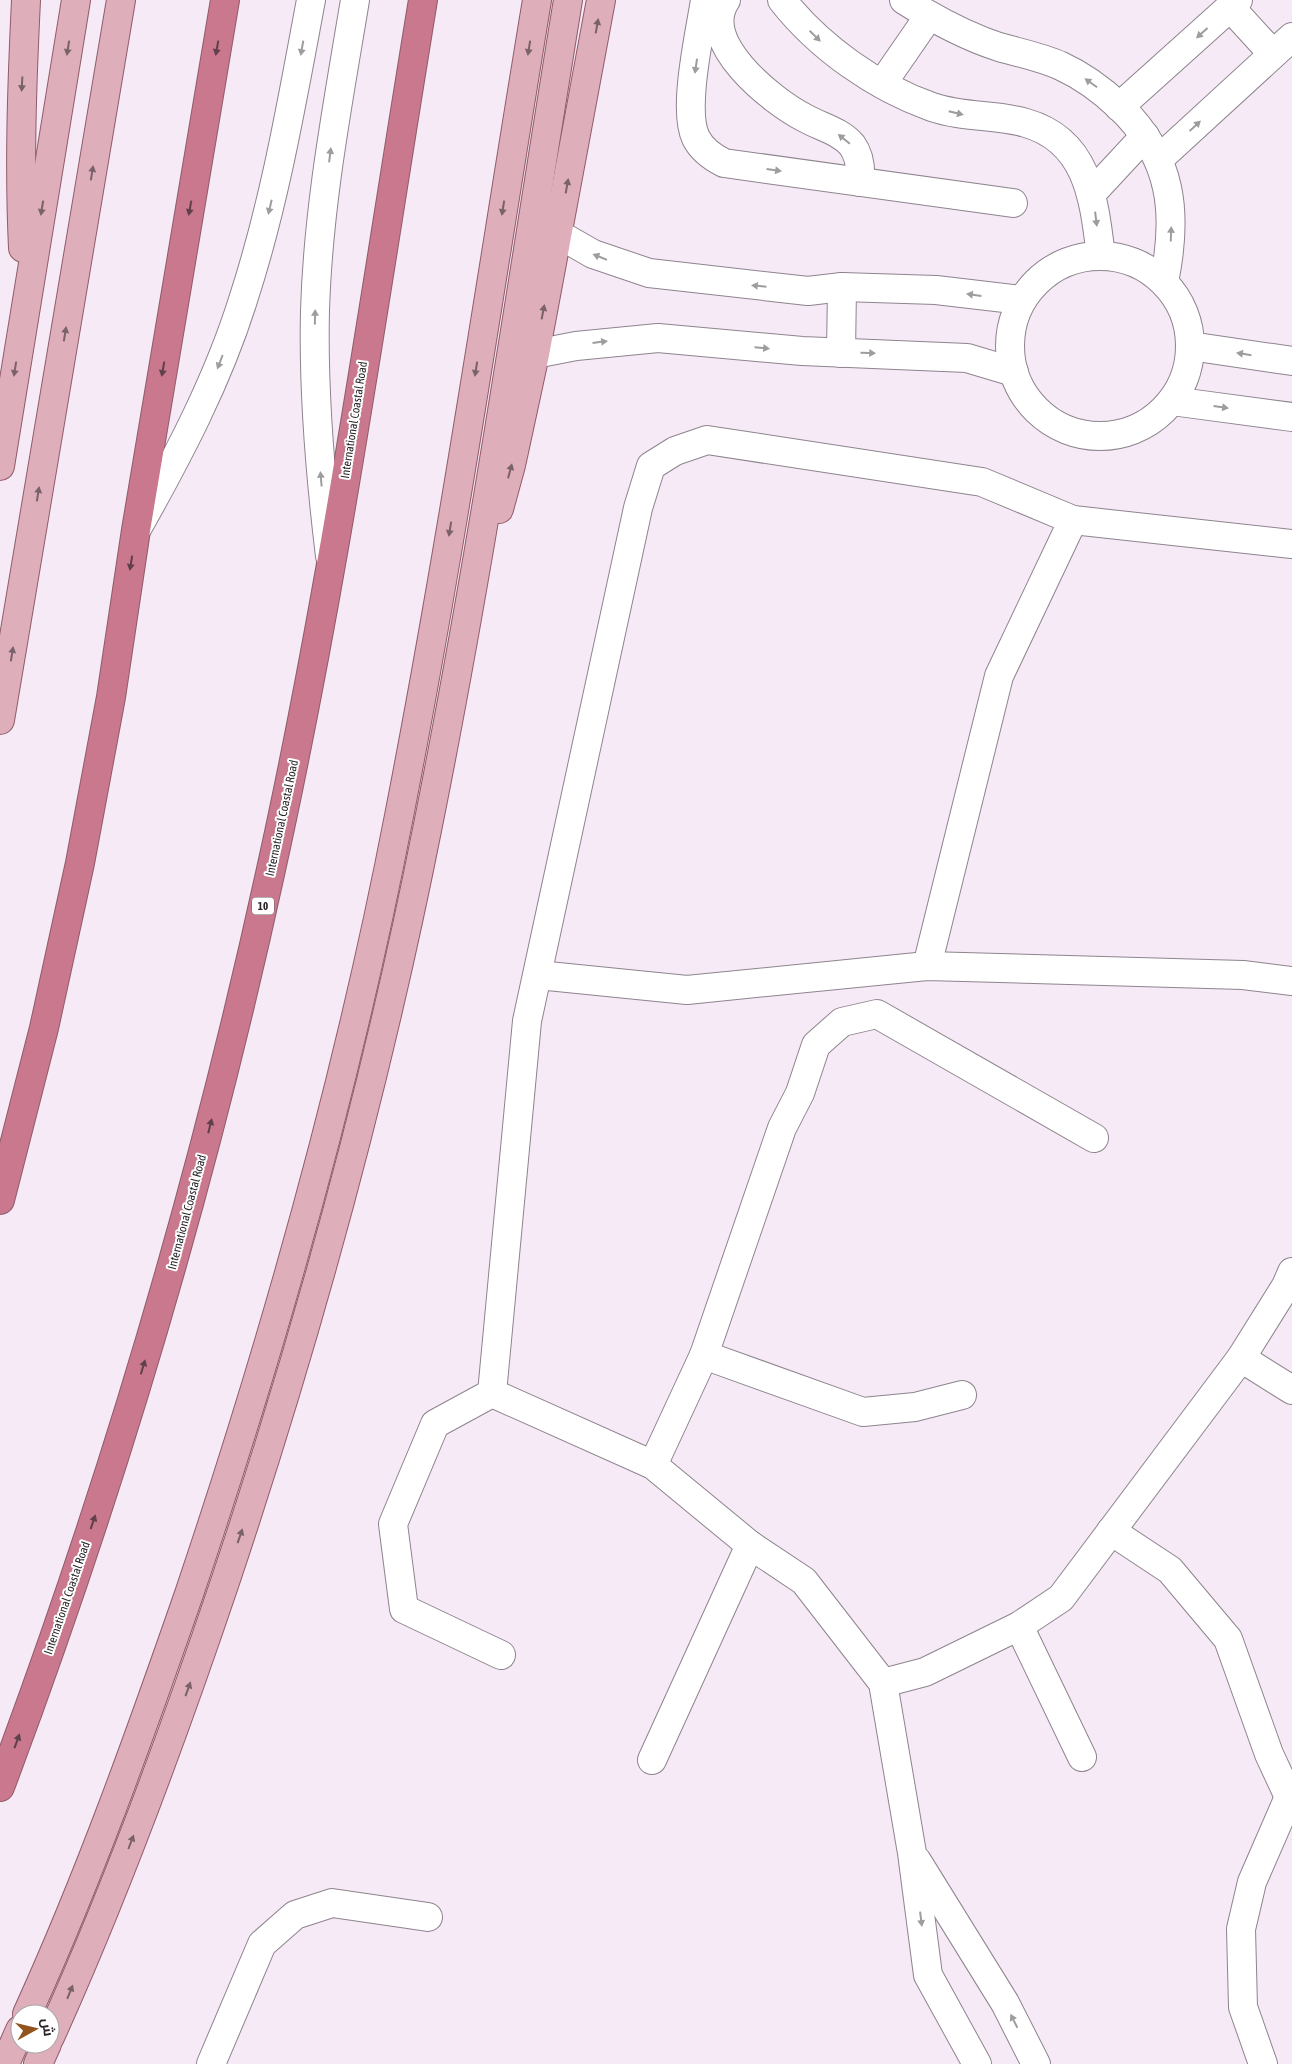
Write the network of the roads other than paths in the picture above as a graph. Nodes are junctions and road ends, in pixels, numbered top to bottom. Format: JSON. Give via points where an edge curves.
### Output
{"nodes":[{"id":1,"x":26,"y":0,"type":"edge"},
{"id":2,"x":76,"y":0,"type":"edge"},
{"id":3,"x":121,"y":0,"type":"edge"},
{"id":4,"x":225,"y":0,"type":"edge"},
{"id":5,"x":311,"y":0,"type":"edge"},
{"id":6,"x":355,"y":0,"type":"edge"},
{"id":7,"x":423,"y":0,"type":"edge"},
{"id":8,"x":537,"y":0,"type":"edge"},
{"id":9,"x":568,"y":0,"type":"edge"},
{"id":10,"x":601,"y":0,"type":"edge"},
{"id":11,"x":705,"y":0,"type":"edge"},
{"id":12,"x":726,"y":0,"type":"edge"},
{"id":13,"x":782,"y":0,"type":"edge"},
{"id":14,"x":904,"y":0,"type":"edge"},
{"id":15,"x":1234,"y":4,"type":"edge"},
{"id":16,"x":929,"y":16,"type":"junction"},
{"id":17,"x":710,"y":39,"type":"junction"},
{"id":18,"x":1283,"y":45,"type":"edge"},
{"id":19,"x":882,"y":84,"type":"junction"},
{"id":20,"x":1119,"y":107,"type":"junction"},
{"id":21,"x":1152,"y":148,"type":"junction"},
{"id":22,"x":860,"y":182,"type":"junction"},
{"id":23,"x":1092,"y":192,"type":"junction"},
{"id":24,"x":1013,"y":203,"type":"dead end"},
{"id":25,"x":558,"y":234,"type":"junction"},
{"id":26,"x":1100,"y":256,"type":"junction"},
{"id":27,"x":1164,"y":282,"type":"junction"},
{"id":28,"x":842,"y":287,"type":"junction"},
{"id":29,"x":1022,"y":300,"type":"junction"},
{"id":30,"x":26,"y":301,"type":"junction"},
{"id":31,"x":1190,"y":346,"type":"junction"},
{"id":32,"x":841,"y":353,"type":"junction"},
{"id":33,"x":535,"y":354,"type":"junction"},
{"id":34,"x":1292,"y":361,"type":"edge"},
{"id":35,"x":1014,"y":372,"type":"junction"},
{"id":36,"x":1172,"y":401,"type":"junction"},
{"id":37,"x":1292,"y":416,"type":"edge"},
{"id":38,"x":3,"y":421,"type":"edge"},
{"id":39,"x":0,"y":466,"type":"edge"},
{"id":40,"x":1072,"y":520,"type":"junction"},
{"id":41,"x":136,"y":530,"type":"junction"},
{"id":42,"x":1292,"y":544,"type":"edge"},
{"id":43,"x":330,"y":562,"type":"junction"},
{"id":44,"x":460,"y":653,"type":"junction"},
{"id":45,"x":0,"y":720,"type":"edge"},
{"id":46,"x":927,"y":966,"type":"junction"},
{"id":47,"x":538,"y":974,"type":"junction"},
{"id":48,"x":1292,"y":981,"type":"edge"},
{"id":49,"x":1094,"y":1138,"type":"dead end"},
{"id":50,"x":0,"y":1200,"type":"edge"},
{"id":51,"x":1292,"y":1272,"type":"edge"},
{"id":52,"x":704,"y":1354,"type":"junction"},
{"id":53,"x":1241,"y":1358,"type":"junction"},
{"id":54,"x":1292,"y":1390,"type":"edge"},
{"id":55,"x":492,"y":1392,"type":"junction"},
{"id":56,"x":962,"y":1395,"type":"dead end"},
{"id":57,"x":653,"y":1464,"type":"junction"},
{"id":58,"x":1110,"y":1531,"type":"junction"},
{"id":59,"x":750,"y":1546,"type":"junction"},
{"id":60,"x":1019,"y":1626,"type":"junction"},
{"id":61,"x":502,"y":1655,"type":"dead end"},
{"id":62,"x":883,"y":1683,"type":"junction"},
{"id":63,"x":1082,"y":1757,"type":"dead end"},
{"id":64,"x":652,"y":1760,"type":"dead end"},
{"id":65,"x":0,"y":1787,"type":"edge"},
{"id":66,"x":1291,"y":1797,"type":"edge"},
{"id":67,"x":912,"y":1853,"type":"junction"},
{"id":68,"x":428,"y":1916,"type":"dead end"},
{"id":69,"x":31,"y":2004,"type":"edge"},
{"id":70,"x":60,"y":2013,"type":"edge"},
{"id":71,"x":211,"y":2064,"type":"edge"},
{"id":72,"x":977,"y":2064,"type":"edge"},
{"id":73,"x":1036,"y":2064,"type":"edge"},
{"id":74,"x":1263,"y":2064,"type":"edge"}],
"edges":[{"from":1,"to":30,"type":"main road","one_way":true,"via":[[21,178]]},
{"from":2,"to":30,"type":"main road","one_way":true},
{"from":45,"to":3,"type":"main road","one_way":true},
{"from":4,"to":41,"type":"highway","one_way":true},
{"from":5,"to":41,"type":"street","one_way":true,"via":[[286,137],[243,301],[213,380]]},
{"from":43,"to":6,"type":"street","one_way":true,"via":[[316,414],[315,310],[331,143]]},
{"from":7,"to":43,"type":"highway","name":"International Coastal Road","number":"10"},
{"from":8,"to":69,"type":"main road","one_way":true,"via":[[429,657],[372,944],[320,1162],[273,1331],[221,1499],[103,1830]]},
{"from":9,"to":44,"type":"main road"},
{"from":25,"to":10,"type":"main road","one_way":true},
{"from":11,"to":17,"type":"street"},
{"from":12,"to":17,"type":"street"},
{"from":13,"to":19,"type":"street","one_way":true,"via":[[820,41]]},
{"from":14,"to":16,"type":"street"},
{"from":15,"to":18,"type":"street"},
{"from":15,"to":20,"type":"street","one_way":true},
{"from":16,"to":19,"type":"street"},
{"from":20,"to":16,"type":"street","one_way":true,"via":[[1087,81],[1062,67],[964,34]]},
{"from":22,"to":17,"type":"street","one_way":true,"via":[[858,157],[844,137],[778,101]]},
{"from":17,"to":22,"type":"street","one_way":true,"via":[[689,112],[696,138],[703,148],[724,163]]},
{"from":21,"to":18,"type":"street","one_way":true},
{"from":19,"to":23,"type":"street","one_way":true,"via":[[932,107],[958,114],[1026,123],[1044,131],[1074,157]]},
{"from":20,"to":21,"type":"street"},
{"from":21,"to":23,"type":"street"},
{"from":27,"to":21,"type":"street","one_way":true,"via":[[1171,231],[1166,182]]},
{"from":22,"to":24,"type":"street"},
{"from":23,"to":26,"type":"street","one_way":true},
{"from":28,"to":25,"type":"street","one_way":true,"via":[[808,291],[649,273],[593,254]]},
{"from":33,"to":25,"type":"main road","one_way":true},
{"from":26,"to":27,"type":"street","via":[[1124,259]]},
{"from":26,"to":29,"type":"street","via":[[1077,259],[1055,268]]},
{"from":27,"to":31,"type":"street","via":[[1178,301],[1187,323]]},
{"from":29,"to":28,"type":"street","one_way":true,"via":[[936,290]]},
{"from":28,"to":32,"type":"street"},
{"from":29,"to":35,"type":"street","via":[[1013,323],[1010,348]]},
{"from":30,"to":38,"type":"main road","one_way":true},
{"from":34,"to":31,"type":"street","one_way":true},
{"from":31,"to":36,"type":"street","via":[[1182,384]]},
{"from":33,"to":32,"type":"street","one_way":true,"via":[[608,341],[658,338]]},
{"from":32,"to":35,"type":"street","one_way":true,"via":[[967,358]]},
{"from":44,"to":33,"type":"main road","one_way":true,"via":[[511,465]]},
{"from":35,"to":36,"type":"street","via":[[1036,410],[1053,424],[1095,437],[1117,435],[1138,428]]},
{"from":36,"to":37,"type":"street","one_way":true},
{"from":38,"to":39,"type":"main road"},
{"from":40,"to":42,"type":"street"},
{"from":40,"to":46,"type":"street","via":[[1000,676]]},
{"from":40,"to":47,"type":"street","via":[[982,482],[706,440],[675,451],[651,466],[638,508]]},
{"from":41,"to":50,"type":"highway","one_way":true,"via":[[111,697],[80,863],[44,1028]]},
{"from":65,"to":43,"type":"highway","name":"International Coastal Road","number":"10","one_way":true,"via":[[106,1485],[196,1181],[271,874]]},
{"from":70,"to":44,"type":"main road","one_way":true,"via":[[131,1841],[193,1676],[250,1509],[302,1340],[349,1170],[391,999]]},
{"from":46,"to":47,"type":"street","via":[[687,990]]},
{"from":46,"to":48,"type":"street","via":[[1243,975]]},
{"from":47,"to":55,"type":"street","via":[[527,1021]]},
{"from":49,"to":52,"type":"street","via":[[877,1014],[842,1022],[816,1045],[800,1093],[779,1137]]},
{"from":51,"to":53,"type":"street"},
{"from":52,"to":56,"type":"street","via":[[863,1412],[915,1407]]},
{"from":52,"to":57,"type":"street"},
{"from":53,"to":54,"type":"street"},
{"from":53,"to":58,"type":"street"},
{"from":55,"to":57,"type":"street"},
{"from":55,"to":61,"type":"street","via":[[434,1424],[392,1524],[404,1609]]},
{"from":57,"to":59,"type":"street"},
{"from":58,"to":60,"type":"street","via":[[1061,1598]]},
{"from":58,"to":66,"type":"street","via":[[1170,1570],[1228,1639],[1269,1754]]},
{"from":59,"to":62,"type":"street","via":[[804,1581]]},
{"from":59,"to":64,"type":"street"},
{"from":60,"to":62,"type":"street","via":[[925,1672]]},
{"from":60,"to":63,"type":"street"},
{"from":62,"to":67,"type":"street"},
{"from":66,"to":74,"type":"street","via":[[1252,1882],[1241,1929],[1243,2007]]},
{"from":67,"to":72,"type":"street","one_way":true,"via":[[928,1974]]},
{"from":73,"to":67,"type":"street","one_way":true,"via":[[1005,2003]]},
{"from":68,"to":71,"type":"street","via":[[332,1903],[295,1915],[262,1944]]}]}
